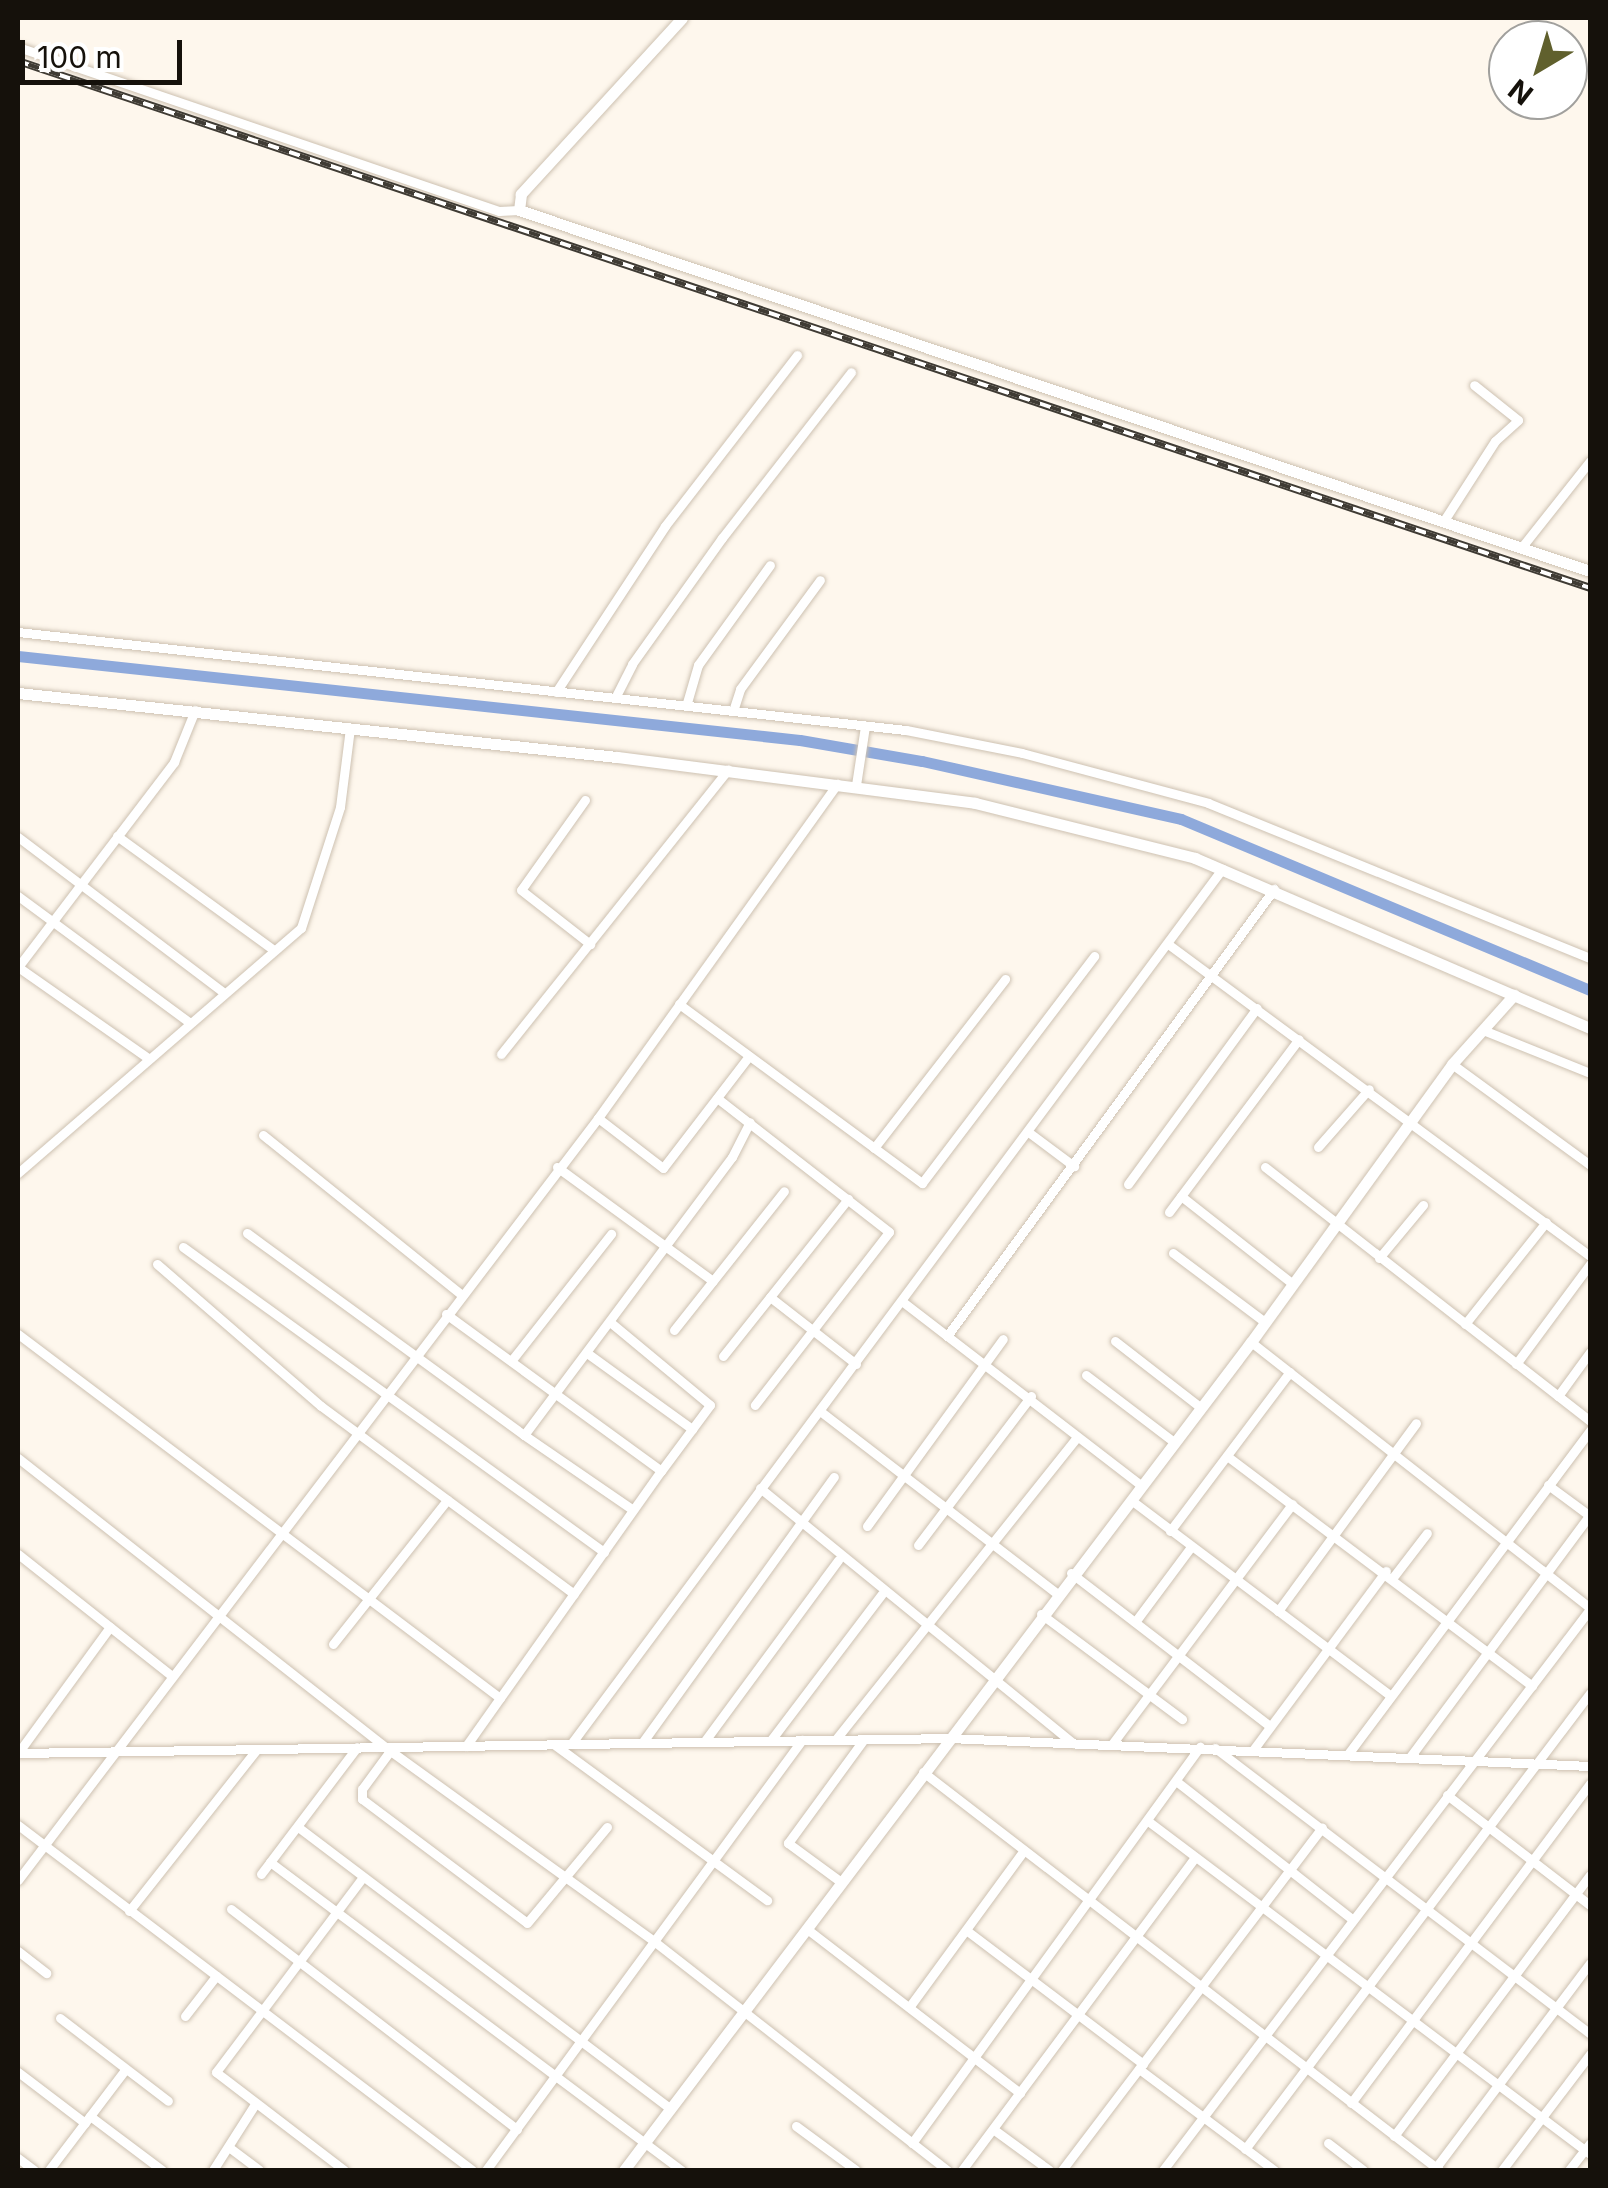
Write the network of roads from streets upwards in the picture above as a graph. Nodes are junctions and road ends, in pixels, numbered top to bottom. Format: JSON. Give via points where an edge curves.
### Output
{"nodes":[{"id":1,"x":682,"y":18,"type":"edge"},
{"id":2,"x":18,"y":48,"type":"edge"},
{"id":3,"x":519,"y":210,"type":"junction"},
{"id":4,"x":797,"y":355,"type":"dead end"},
{"id":5,"x":850,"y":372,"type":"dead end"},
{"id":6,"x":1474,"y":385,"type":"dead end"},
{"id":7,"x":1590,"y":462,"type":"edge"},
{"id":8,"x":1442,"y":522,"type":"junction"},
{"id":9,"x":1522,"y":548,"type":"junction"},
{"id":10,"x":770,"y":565,"type":"dead end"},
{"id":11,"x":1590,"y":572,"type":"edge"},
{"id":12,"x":820,"y":580,"type":"dead end"},
{"id":13,"x":18,"y":632,"type":"edge"},
{"id":14,"x":556,"y":692,"type":"junction"},
{"id":15,"x":18,"y":693,"type":"edge"},
{"id":16,"x":615,"y":698,"type":"junction"},
{"id":17,"x":686,"y":706,"type":"junction"},
{"id":18,"x":195,"y":710,"type":"junction"},
{"id":19,"x":733,"y":711,"type":"junction"},
{"id":20,"x":350,"y":728,"type":"junction"},
{"id":21,"x":864,"y":729,"type":"junction"},
{"id":22,"x":728,"y":770,"type":"junction"},
{"id":23,"x":837,"y":784,"type":"junction"},
{"id":24,"x":856,"y":785,"type":"junction"},
{"id":25,"x":585,"y":800,"type":"dead end"},
{"id":26,"x":18,"y":836,"type":"edge"},
{"id":27,"x":117,"y":836,"type":"junction"},
{"id":28,"x":1222,"y":869,"type":"junction"},
{"id":29,"x":78,"y":883,"type":"junction"},
{"id":30,"x":1274,"y":889,"type":"junction"},
{"id":31,"x":18,"y":896,"type":"edge"},
{"id":32,"x":51,"y":921,"type":"junction"},
{"id":33,"x":590,"y":944,"type":"junction"},
{"id":34,"x":1168,"y":944,"type":"junction"},
{"id":35,"x":274,"y":950,"type":"junction"},
{"id":36,"x":1094,"y":956,"type":"dead end"},
{"id":37,"x":1590,"y":958,"type":"edge"},
{"id":38,"x":18,"y":967,"type":"edge"},
{"id":39,"x":1213,"y":976,"type":"junction"},
{"id":40,"x":1006,"y":980,"type":"dead end"},
{"id":41,"x":223,"y":992,"type":"junction"},
{"id":42,"x":1514,"y":995,"type":"junction"},
{"id":43,"x":679,"y":1004,"type":"junction"},
{"id":44,"x":1257,"y":1008,"type":"junction"},
{"id":45,"x":190,"y":1022,"type":"junction"},
{"id":46,"x":1590,"y":1028,"type":"edge"},
{"id":47,"x":1482,"y":1030,"type":"junction"},
{"id":48,"x":1300,"y":1039,"type":"junction"},
{"id":49,"x":501,"y":1054,"type":"dead end"},
{"id":50,"x":749,"y":1056,"type":"junction"},
{"id":51,"x":148,"y":1058,"type":"junction"},
{"id":52,"x":1452,"y":1064,"type":"junction"},
{"id":53,"x":1590,"y":1073,"type":"edge"},
{"id":54,"x":1369,"y":1089,"type":"junction"},
{"id":55,"x":718,"y":1098,"type":"junction"},
{"id":56,"x":598,"y":1118,"type":"junction"},
{"id":57,"x":1414,"y":1121,"type":"junction"},
{"id":58,"x":750,"y":1122,"type":"junction"},
{"id":59,"x":1031,"y":1134,"type":"junction"},
{"id":60,"x":262,"y":1135,"type":"dead end"},
{"id":61,"x":1318,"y":1147,"type":"dead end"},
{"id":62,"x":874,"y":1148,"type":"junction"},
{"id":63,"x":1590,"y":1165,"type":"edge"},
{"id":64,"x":1074,"y":1166,"type":"junction"},
{"id":65,"x":558,"y":1167,"type":"junction"},
{"id":66,"x":1264,"y":1168,"type":"dead end"},
{"id":67,"x":18,"y":1173,"type":"edge"},
{"id":68,"x":1128,"y":1184,"type":"dead end"},
{"id":69,"x":784,"y":1191,"type":"dead end"},
{"id":70,"x":1181,"y":1196,"type":"junction"},
{"id":71,"x":848,"y":1200,"type":"junction"},
{"id":72,"x":1422,"y":1205,"type":"dead end"},
{"id":73,"x":1169,"y":1212,"type":"dead end"},
{"id":74,"x":1546,"y":1222,"type":"junction"},
{"id":75,"x":1337,"y":1225,"type":"junction"},
{"id":76,"x":247,"y":1232,"type":"dead end"},
{"id":77,"x":611,"y":1234,"type":"dead end"},
{"id":78,"x":666,"y":1246,"type":"junction"},
{"id":79,"x":183,"y":1247,"type":"dead end"},
{"id":80,"x":1173,"y":1253,"type":"dead end"},
{"id":81,"x":1590,"y":1256,"type":"edge"},
{"id":82,"x":1379,"y":1258,"type":"junction"},
{"id":83,"x":157,"y":1264,"type":"dead end"},
{"id":84,"x":1590,"y":1264,"type":"edge"},
{"id":85,"x":713,"y":1281,"type":"junction"},
{"id":86,"x":1293,"y":1284,"type":"junction"},
{"id":87,"x":461,"y":1294,"type":"junction"},
{"id":88,"x":770,"y":1297,"type":"junction"},
{"id":89,"x":903,"y":1302,"type":"junction"},
{"id":90,"x":446,"y":1314,"type":"junction"},
{"id":91,"x":610,"y":1322,"type":"junction"},
{"id":92,"x":1265,"y":1322,"type":"junction"},
{"id":93,"x":1466,"y":1324,"type":"junction"},
{"id":94,"x":674,"y":1330,"type":"dead end"},
{"id":95,"x":812,"y":1330,"type":"junction"},
{"id":96,"x":18,"y":1334,"type":"edge"},
{"id":97,"x":947,"y":1336,"type":"junction"},
{"id":98,"x":1004,"y":1340,"type":"dead end"},
{"id":99,"x":1115,"y":1341,"type":"dead end"},
{"id":100,"x":1251,"y":1342,"type":"junction"},
{"id":101,"x":587,"y":1352,"type":"junction"},
{"id":102,"x":1590,"y":1352,"type":"edge"},
{"id":103,"x":415,"y":1356,"type":"junction"},
{"id":104,"x":722,"y":1356,"type":"dead end"},
{"id":105,"x":511,"y":1360,"type":"junction"},
{"id":106,"x":856,"y":1364,"type":"junction"},
{"id":107,"x":1516,"y":1364,"type":"junction"},
{"id":108,"x":984,"y":1365,"type":"junction"},
{"id":109,"x":1290,"y":1372,"type":"junction"},
{"id":110,"x":1086,"y":1376,"type":"dead end"},
{"id":111,"x":386,"y":1394,"type":"junction"},
{"id":112,"x":556,"y":1394,"type":"junction"},
{"id":113,"x":1558,"y":1396,"type":"junction"},
{"id":114,"x":1031,"y":1397,"type":"junction"},
{"id":115,"x":755,"y":1405,"type":"dead end"},
{"id":116,"x":1200,"y":1407,"type":"junction"},
{"id":117,"x":820,"y":1411,"type":"junction"},
{"id":118,"x":1590,"y":1421,"type":"edge"},
{"id":119,"x":1416,"y":1423,"type":"dead end"},
{"id":120,"x":692,"y":1429,"type":"junction"},
{"id":121,"x":1590,"y":1431,"type":"edge"},
{"id":122,"x":356,"y":1432,"type":"junction"},
{"id":123,"x":524,"y":1435,"type":"junction"},
{"id":124,"x":1077,"y":1437,"type":"junction"},
{"id":125,"x":1174,"y":1442,"type":"junction"},
{"id":126,"x":1394,"y":1454,"type":"junction"},
{"id":127,"x":1227,"y":1456,"type":"junction"},
{"id":128,"x":18,"y":1458,"type":"edge"},
{"id":129,"x":661,"y":1471,"type":"junction"},
{"id":130,"x":904,"y":1474,"type":"junction"},
{"id":131,"x":834,"y":1476,"type":"dead end"},
{"id":132,"x":1141,"y":1485,"type":"junction"},
{"id":133,"x":1548,"y":1485,"type":"junction"},
{"id":134,"x":760,"y":1488,"type":"junction"},
{"id":135,"x":447,"y":1500,"type":"junction"},
{"id":136,"x":1130,"y":1500,"type":"junction"},
{"id":137,"x":1292,"y":1504,"type":"junction"},
{"id":138,"x":948,"y":1507,"type":"junction"},
{"id":139,"x":633,"y":1510,"type":"junction"},
{"id":140,"x":1590,"y":1515,"type":"edge"},
{"id":141,"x":802,"y":1521,"type":"junction"},
{"id":142,"x":868,"y":1526,"type":"dead end"},
{"id":143,"x":1170,"y":1531,"type":"junction"},
{"id":144,"x":281,"y":1532,"type":"junction"},
{"id":145,"x":1428,"y":1534,"type":"dead end"},
{"id":146,"x":1335,"y":1536,"type":"junction"},
{"id":147,"x":1507,"y":1538,"type":"junction"},
{"id":148,"x":994,"y":1542,"type":"junction"},
{"id":149,"x":918,"y":1545,"type":"dead end"},
{"id":150,"x":1191,"y":1547,"type":"junction"},
{"id":151,"x":604,"y":1552,"type":"junction"},
{"id":152,"x":18,"y":1554,"type":"edge"},
{"id":153,"x":838,"y":1560,"type":"dead end"},
{"id":154,"x":1546,"y":1570,"type":"junction"},
{"id":155,"x":1071,"y":1572,"type":"junction"},
{"id":156,"x":1390,"y":1574,"type":"junction"},
{"id":157,"x":1236,"y":1580,"type":"junction"},
{"id":158,"x":1056,"y":1593,"type":"junction"},
{"id":159,"x":574,"y":1594,"type":"junction"},
{"id":160,"x":882,"y":1594,"type":"dead end"},
{"id":161,"x":368,"y":1599,"type":"junction"},
{"id":162,"x":1590,"y":1609,"type":"edge"},
{"id":163,"x":1278,"y":1612,"type":"junction"},
{"id":164,"x":1041,"y":1614,"type":"junction"},
{"id":165,"x":218,"y":1615,"type":"junction"},
{"id":166,"x":1445,"y":1616,"type":"junction"},
{"id":167,"x":930,"y":1622,"type":"junction"},
{"id":168,"x":1135,"y":1622,"type":"junction"},
{"id":169,"x":110,"y":1627,"type":"junction"},
{"id":170,"x":333,"y":1644,"type":"dead end"},
{"id":171,"x":1487,"y":1649,"type":"junction"},
{"id":172,"x":1328,"y":1650,"type":"junction"},
{"id":173,"x":1179,"y":1656,"type":"junction"},
{"id":174,"x":994,"y":1674,"type":"junction"},
{"id":175,"x":172,"y":1676,"type":"junction"},
{"id":176,"x":1532,"y":1686,"type":"junction"},
{"id":177,"x":1388,"y":1694,"type":"junction"},
{"id":178,"x":1590,"y":1694,"type":"edge"},
{"id":179,"x":1149,"y":1695,"type":"junction"},
{"id":180,"x":500,"y":1698,"type":"junction"},
{"id":181,"x":1182,"y":1719,"type":"dead end"},
{"id":182,"x":1270,"y":1726,"type":"junction"},
{"id":183,"x":949,"y":1738,"type":"junction"},
{"id":184,"x":836,"y":1739,"type":"junction"},
{"id":185,"x":864,"y":1739,"type":"junction"},
{"id":186,"x":771,"y":1740,"type":"junction"},
{"id":187,"x":802,"y":1740,"type":"junction"},
{"id":188,"x":642,"y":1742,"type":"junction"},
{"id":189,"x":704,"y":1742,"type":"junction"},
{"id":190,"x":1074,"y":1743,"type":"junction"},
{"id":191,"x":553,"y":1744,"type":"junction"},
{"id":192,"x":571,"y":1744,"type":"junction"},
{"id":193,"x":1112,"y":1744,"type":"junction"},
{"id":194,"x":466,"y":1746,"type":"junction"},
{"id":195,"x":357,"y":1747,"type":"junction"},
{"id":196,"x":1200,"y":1747,"type":"junction"},
{"id":197,"x":1214,"y":1748,"type":"junction"},
{"id":198,"x":257,"y":1749,"type":"junction"},
{"id":199,"x":388,"y":1749,"type":"junction"},
{"id":200,"x":1253,"y":1750,"type":"junction"},
{"id":201,"x":115,"y":1752,"type":"junction"},
{"id":202,"x":18,"y":1753,"type":"edge"},
{"id":203,"x":1348,"y":1754,"type":"junction"},
{"id":204,"x":1410,"y":1757,"type":"junction"},
{"id":205,"x":1474,"y":1760,"type":"junction"},
{"id":206,"x":1538,"y":1763,"type":"junction"},
{"id":207,"x":1590,"y":1766,"type":"edge"},
{"id":208,"x":922,"y":1771,"type":"junction"},
{"id":209,"x":1176,"y":1780,"type":"junction"},
{"id":210,"x":1590,"y":1783,"type":"edge"},
{"id":211,"x":1447,"y":1795,"type":"junction"},
{"id":212,"x":1148,"y":1822,"type":"junction"},
{"id":213,"x":18,"y":1825,"type":"edge"},
{"id":214,"x":607,"y":1826,"type":"dead end"},
{"id":215,"x":298,"y":1827,"type":"junction"},
{"id":216,"x":1322,"y":1828,"type":"junction"},
{"id":217,"x":1489,"y":1828,"type":"junction"},
{"id":218,"x":44,"y":1845,"type":"junction"},
{"id":219,"x":1024,"y":1850,"type":"junction"},
{"id":220,"x":1195,"y":1857,"type":"junction"},
{"id":221,"x":714,"y":1861,"type":"junction"},
{"id":222,"x":1533,"y":1861,"type":"junction"},
{"id":223,"x":270,"y":1862,"type":"junction"},
{"id":224,"x":1290,"y":1870,"type":"junction"},
{"id":225,"x":261,"y":1874,"type":"dead end"},
{"id":226,"x":1590,"y":1875,"type":"edge"},
{"id":227,"x":1384,"y":1876,"type":"junction"},
{"id":228,"x":362,"y":1878,"type":"junction"},
{"id":229,"x":567,"y":1878,"type":"junction"},
{"id":230,"x":18,"y":1880,"type":"edge"},
{"id":231,"x":841,"y":1882,"type":"junction"},
{"id":232,"x":1576,"y":1894,"type":"junction"},
{"id":233,"x":767,"y":1900,"type":"dead end"},
{"id":234,"x":1089,"y":1900,"type":"junction"},
{"id":235,"x":1590,"y":1906,"type":"edge"},
{"id":236,"x":1262,"y":1907,"type":"junction"},
{"id":237,"x":231,"y":1909,"type":"dead end"},
{"id":238,"x":1427,"y":1909,"type":"junction"},
{"id":239,"x":130,"y":1911,"type":"junction"},
{"id":240,"x":336,"y":1912,"type":"junction"},
{"id":241,"x":1352,"y":1919,"type":"junction"},
{"id":242,"x":807,"y":1929,"type":"junction"},
{"id":243,"x":966,"y":1930,"type":"junction"},
{"id":244,"x":1137,"y":1937,"type":"junction"},
{"id":245,"x":654,"y":1942,"type":"junction"},
{"id":246,"x":1472,"y":1943,"type":"junction"},
{"id":247,"x":18,"y":1952,"type":"edge"},
{"id":248,"x":1325,"y":1954,"type":"junction"},
{"id":249,"x":299,"y":1962,"type":"junction"},
{"id":250,"x":1590,"y":1963,"type":"edge"},
{"id":251,"x":46,"y":1973,"type":"dead end"},
{"id":252,"x":216,"y":1976,"type":"junction"},
{"id":253,"x":1515,"y":1976,"type":"junction"},
{"id":254,"x":1032,"y":1978,"type":"junction"},
{"id":255,"x":1368,"y":1986,"type":"junction"},
{"id":256,"x":1201,"y":1987,"type":"junction"},
{"id":257,"x":910,"y":2006,"type":"junction"},
{"id":258,"x":1556,"y":2008,"type":"junction"},
{"id":259,"x":742,"y":2009,"type":"junction"},
{"id":260,"x":262,"y":2010,"type":"junction"},
{"id":261,"x":1079,"y":2015,"type":"junction"},
{"id":262,"x":185,"y":2016,"type":"dead end"},
{"id":263,"x":60,"y":2018,"type":"dead end"},
{"id":264,"x":1414,"y":2020,"type":"junction"},
{"id":265,"x":1590,"y":2034,"type":"edge"},
{"id":266,"x":1266,"y":2037,"type":"junction"},
{"id":267,"x":582,"y":2041,"type":"junction"},
{"id":268,"x":1456,"y":2051,"type":"junction"},
{"id":269,"x":1590,"y":2054,"type":"edge"},
{"id":270,"x":975,"y":2056,"type":"junction"},
{"id":271,"x":1141,"y":2066,"type":"junction"},
{"id":272,"x":1306,"y":2068,"type":"junction"},
{"id":273,"x":124,"y":2070,"type":"junction"},
{"id":274,"x":18,"y":2072,"type":"edge"},
{"id":275,"x":554,"y":2079,"type":"junction"},
{"id":276,"x":1499,"y":2082,"type":"junction"},
{"id":277,"x":1020,"y":2093,"type":"junction"},
{"id":278,"x":168,"y":2101,"type":"dead end"},
{"id":279,"x":1351,"y":2103,"type":"junction"},
{"id":280,"x":256,"y":2104,"type":"junction"},
{"id":281,"x":670,"y":2108,"type":"junction"},
{"id":282,"x":1542,"y":2116,"type":"junction"},
{"id":283,"x":1204,"y":2117,"type":"junction"},
{"id":284,"x":88,"y":2120,"type":"junction"},
{"id":285,"x":796,"y":2126,"type":"dead end"},
{"id":286,"x":517,"y":2129,"type":"junction"},
{"id":287,"x":993,"y":2129,"type":"junction"},
{"id":288,"x":1394,"y":2136,"type":"junction"},
{"id":289,"x":644,"y":2143,"type":"junction"},
{"id":290,"x":1328,"y":2143,"type":"dead end"},
{"id":291,"x":912,"y":2144,"type":"junction"},
{"id":292,"x":230,"y":2148,"type":"junction"},
{"id":293,"x":1245,"y":2149,"type":"junction"},
{"id":294,"x":1589,"y":2149,"type":"edge"},
{"id":295,"x":18,"y":2158,"type":"edge"},
{"id":296,"x":932,"y":2159,"type":"junction"},
{"id":297,"x":1267,"y":2168,"type":"edge"},
{"id":298,"x":34,"y":2170,"type":"edge"},
{"id":299,"x":49,"y":2170,"type":"edge"},
{"id":300,"x":162,"y":2170,"type":"edge"},
{"id":301,"x":213,"y":2170,"type":"edge"},
{"id":302,"x":259,"y":2170,"type":"edge"},
{"id":303,"x":344,"y":2170,"type":"edge"},
{"id":304,"x":472,"y":2170,"type":"edge"},
{"id":305,"x":486,"y":2170,"type":"edge"},
{"id":306,"x":624,"y":2170,"type":"edge"},
{"id":307,"x":681,"y":2170,"type":"edge"},
{"id":308,"x":856,"y":2170,"type":"edge"},
{"id":309,"x":923,"y":2170,"type":"edge"},
{"id":310,"x":947,"y":2170,"type":"edge"},
{"id":311,"x":962,"y":2170,"type":"edge"},
{"id":312,"x":1049,"y":2170,"type":"edge"},
{"id":313,"x":1062,"y":2170,"type":"edge"},
{"id":314,"x":1163,"y":2170,"type":"edge"},
{"id":315,"x":1364,"y":2170,"type":"edge"},
{"id":316,"x":1436,"y":2170,"type":"edge"},
{"id":317,"x":1502,"y":2170,"type":"edge"},
{"id":318,"x":1570,"y":2170,"type":"edge"}],
"edges":[{"from":1,"to":3,"type":"street","via":[[521,194]]},
{"from":2,"to":3,"type":"street","via":[[499,211]]},
{"from":3,"to":8,"type":"street"},
{"from":4,"to":14,"type":"street","via":[[647,551]]},
{"from":5,"to":16,"type":"street","via":[[722,538]]},
{"from":6,"to":8,"type":"street","via":[[1518,420],[1495,441]]},
{"from":7,"to":9,"type":"street"},
{"from":8,"to":9,"type":"street"},
{"from":9,"to":11,"type":"street"},
{"from":10,"to":17,"type":"street","via":[[698,665]]},
{"from":12,"to":19,"type":"street","via":[[740,689]]},
{"from":13,"to":14,"type":"street"},
{"from":14,"to":16,"type":"street"},
{"from":15,"to":18,"type":"street"},
{"from":16,"to":17,"type":"street"},
{"from":17,"to":19,"type":"street"},
{"from":18,"to":20,"type":"street"},
{"from":18,"to":27,"type":"street","via":[[174,762]]},
{"from":19,"to":21,"type":"street"},
{"from":20,"to":22,"type":"street"},
{"from":20,"to":35,"type":"street","via":[[340,807],[301,928]]},
{"from":21,"to":24,"type":"street"},
{"from":21,"to":37,"type":"street","via":[[1022,753],[1208,803]]},
{"from":22,"to":23,"type":"street"},
{"from":22,"to":33,"type":"street"},
{"from":23,"to":24,"type":"street"},
{"from":23,"to":43,"type":"street"},
{"from":24,"to":28,"type":"street","via":[[1094,829]]},
{"from":25,"to":33,"type":"street","via":[[522,890]]},
{"from":26,"to":29,"type":"street"},
{"from":27,"to":29,"type":"street"},
{"from":27,"to":35,"type":"street"},
{"from":28,"to":30,"type":"street"},
{"from":28,"to":34,"type":"street"},
{"from":29,"to":32,"type":"street"},
{"from":29,"to":41,"type":"street"},
{"from":30,"to":39,"type":"street"},
{"from":30,"to":42,"type":"street"},
{"from":31,"to":32,"type":"street"},
{"from":32,"to":38,"type":"street"},
{"from":32,"to":45,"type":"street"},
{"from":33,"to":49,"type":"street"},
{"from":34,"to":39,"type":"street"},
{"from":34,"to":59,"type":"street"},
{"from":35,"to":41,"type":"street"},
{"from":36,"to":62,"type":"street","via":[[922,1183]]},
{"from":38,"to":51,"type":"street"},
{"from":39,"to":44,"type":"street"},
{"from":39,"to":64,"type":"street"},
{"from":40,"to":62,"type":"street"},
{"from":41,"to":45,"type":"street"},
{"from":42,"to":46,"type":"street"},
{"from":42,"to":47,"type":"street"},
{"from":43,"to":50,"type":"street"},
{"from":43,"to":56,"type":"street"},
{"from":44,"to":48,"type":"street"},
{"from":44,"to":68,"type":"street"},
{"from":45,"to":51,"type":"street"},
{"from":47,"to":52,"type":"street"},
{"from":47,"to":53,"type":"street"},
{"from":48,"to":54,"type":"street"},
{"from":48,"to":70,"type":"street"},
{"from":50,"to":55,"type":"street"},
{"from":50,"to":62,"type":"street"},
{"from":51,"to":67,"type":"street"},
{"from":52,"to":57,"type":"street"},
{"from":52,"to":63,"type":"street"},
{"from":54,"to":57,"type":"street"},
{"from":54,"to":61,"type":"street"},
{"from":55,"to":56,"type":"street","via":[[663,1168]]},
{"from":55,"to":58,"type":"street"},
{"from":56,"to":65,"type":"street"},
{"from":57,"to":74,"type":"street"},
{"from":57,"to":75,"type":"street"},
{"from":58,"to":71,"type":"street"},
{"from":58,"to":78,"type":"street"},
{"from":59,"to":64,"type":"street"},
{"from":59,"to":89,"type":"street"},
{"from":60,"to":87,"type":"street"},
{"from":64,"to":97,"type":"street"},
{"from":65,"to":78,"type":"street"},
{"from":65,"to":87,"type":"street"},
{"from":66,"to":75,"type":"street"},
{"from":69,"to":85,"type":"street"},
{"from":70,"to":73,"type":"street"},
{"from":70,"to":86,"type":"street"},
{"from":71,"to":88,"type":"street"},
{"from":71,"to":95,"type":"street","via":[[890,1232]]},
{"from":72,"to":82,"type":"street"},
{"from":74,"to":81,"type":"street"},
{"from":74,"to":93,"type":"street"},
{"from":75,"to":82,"type":"street"},
{"from":75,"to":86,"type":"street"},
{"from":76,"to":103,"type":"street"},
{"from":77,"to":105,"type":"street"},
{"from":78,"to":85,"type":"street"},
{"from":78,"to":91,"type":"street"},
{"from":79,"to":111,"type":"street"},
{"from":80,"to":92,"type":"street"},
{"from":82,"to":93,"type":"street"},
{"from":83,"to":122,"type":"street"},
{"from":84,"to":107,"type":"street"},
{"from":85,"to":94,"type":"street"},
{"from":86,"to":92,"type":"street"},
{"from":87,"to":90,"type":"street"},
{"from":88,"to":95,"type":"street"},
{"from":88,"to":104,"type":"street"},
{"from":89,"to":97,"type":"street"},
{"from":89,"to":106,"type":"street"},
{"from":90,"to":103,"type":"street"},
{"from":90,"to":105,"type":"street"},
{"from":91,"to":101,"type":"street"},
{"from":91,"to":120,"type":"street","via":[[710,1405]]},
{"from":92,"to":100,"type":"street"},
{"from":93,"to":107,"type":"street"},
{"from":95,"to":106,"type":"street"},
{"from":95,"to":115,"type":"street"},
{"from":96,"to":144,"type":"street"},
{"from":97,"to":108,"type":"street"},
{"from":98,"to":108,"type":"street"},
{"from":99,"to":116,"type":"street"},
{"from":100,"to":109,"type":"street"},
{"from":100,"to":116,"type":"street"},
{"from":101,"to":112,"type":"street"},
{"from":101,"to":120,"type":"street"},
{"from":102,"to":113,"type":"street"},
{"from":103,"to":111,"type":"street"},
{"from":103,"to":123,"type":"street"},
{"from":105,"to":112,"type":"street"},
{"from":106,"to":117,"type":"street"},
{"from":107,"to":113,"type":"street"},
{"from":108,"to":114,"type":"street"},
{"from":108,"to":130,"type":"street"},
{"from":109,"to":126,"type":"street"},
{"from":109,"to":127,"type":"street"},
{"from":110,"to":125,"type":"street"},
{"from":111,"to":122,"type":"street"},
{"from":111,"to":151,"type":"street"},
{"from":112,"to":123,"type":"street"},
{"from":112,"to":129,"type":"street"},
{"from":113,"to":118,"type":"street"},
{"from":114,"to":124,"type":"street"},
{"from":114,"to":138,"type":"street"},
{"from":116,"to":125,"type":"street"},
{"from":117,"to":130,"type":"street"},
{"from":117,"to":134,"type":"street"},
{"from":119,"to":126,"type":"street"},
{"from":120,"to":129,"type":"street"},
{"from":121,"to":133,"type":"street"},
{"from":122,"to":135,"type":"street"},
{"from":122,"to":144,"type":"street"},
{"from":123,"to":139,"type":"street"},
{"from":124,"to":132,"type":"street"},
{"from":124,"to":148,"type":"street"},
{"from":125,"to":132,"type":"street"},
{"from":126,"to":146,"type":"street"},
{"from":126,"to":147,"type":"street"},
{"from":127,"to":137,"type":"street"},
{"from":127,"to":143,"type":"street"},
{"from":128,"to":165,"type":"street"},
{"from":129,"to":139,"type":"street"},
{"from":130,"to":138,"type":"street"},
{"from":130,"to":142,"type":"street"},
{"from":131,"to":141,"type":"street"},
{"from":132,"to":136,"type":"street"},
{"from":133,"to":140,"type":"street"},
{"from":133,"to":147,"type":"street"},
{"from":134,"to":141,"type":"street"},
{"from":134,"to":192,"type":"street"},
{"from":135,"to":159,"type":"street"},
{"from":135,"to":161,"type":"street"},
{"from":136,"to":143,"type":"street"},
{"from":136,"to":155,"type":"street"},
{"from":137,"to":146,"type":"street"},
{"from":137,"to":157,"type":"street"},
{"from":138,"to":148,"type":"street"},
{"from":138,"to":149,"type":"street"},
{"from":139,"to":151,"type":"street"},
{"from":140,"to":154,"type":"street"},
{"from":141,"to":167,"type":"street"},
{"from":141,"to":188,"type":"street"},
{"from":143,"to":150,"type":"street"},
{"from":144,"to":161,"type":"street"},
{"from":144,"to":165,"type":"street"},
{"from":145,"to":156,"type":"street"},
{"from":146,"to":156,"type":"street"},
{"from":146,"to":163,"type":"street"},
{"from":147,"to":154,"type":"street"},
{"from":147,"to":166,"type":"street"},
{"from":148,"to":158,"type":"street"},
{"from":148,"to":167,"type":"street"},
{"from":150,"to":157,"type":"street"},
{"from":150,"to":168,"type":"street"},
{"from":151,"to":159,"type":"street"},
{"from":152,"to":169,"type":"street"},
{"from":153,"to":189,"type":"street"},
{"from":154,"to":162,"type":"street"},
{"from":154,"to":171,"type":"street"},
{"from":155,"to":158,"type":"street"},
{"from":155,"to":168,"type":"street"},
{"from":156,"to":166,"type":"street"},
{"from":156,"to":172,"type":"street"},
{"from":157,"to":163,"type":"street"},
{"from":157,"to":173,"type":"street"},
{"from":158,"to":164,"type":"street"},
{"from":159,"to":180,"type":"street"},
{"from":160,"to":186,"type":"street"},
{"from":161,"to":170,"type":"street"},
{"from":161,"to":180,"type":"street"},
{"from":162,"to":176,"type":"street"},
{"from":163,"to":172,"type":"street"},
{"from":164,"to":174,"type":"street"},
{"from":164,"to":179,"type":"street"},
{"from":165,"to":175,"type":"street"},
{"from":165,"to":199,"type":"street"},
{"from":166,"to":171,"type":"street"},
{"from":166,"to":177,"type":"street"},
{"from":167,"to":174,"type":"street"},
{"from":167,"to":184,"type":"street"},
{"from":168,"to":173,"type":"street"},
{"from":169,"to":175,"type":"street"},
{"from":169,"to":202,"type":"street"},
{"from":171,"to":176,"type":"street"},
{"from":171,"to":204,"type":"street"},
{"from":172,"to":177,"type":"street"},
{"from":172,"to":182,"type":"street"},
{"from":173,"to":179,"type":"street"},
{"from":173,"to":182,"type":"street"},
{"from":174,"to":183,"type":"street"},
{"from":174,"to":190,"type":"street"},
{"from":175,"to":201,"type":"street"},
{"from":176,"to":205,"type":"street"},
{"from":177,"to":203,"type":"street"},
{"from":178,"to":206,"type":"street"},
{"from":179,"to":181,"type":"street"},
{"from":179,"to":193,"type":"street"},
{"from":180,"to":194,"type":"street"},
{"from":182,"to":200,"type":"street"},
{"from":183,"to":185,"type":"street"},
{"from":183,"to":190,"type":"street"},
{"from":183,"to":208,"type":"street"},
{"from":184,"to":185,"type":"street"},
{"from":184,"to":187,"type":"street"},
{"from":185,"to":231,"type":"street","via":[[788,1842]]},
{"from":186,"to":187,"type":"street"},
{"from":186,"to":189,"type":"street"},
{"from":187,"to":221,"type":"street"},
{"from":188,"to":189,"type":"street"},
{"from":188,"to":192,"type":"street"},
{"from":190,"to":193,"type":"street"},
{"from":191,"to":192,"type":"street"},
{"from":191,"to":194,"type":"street"},
{"from":191,"to":221,"type":"street"},
{"from":193,"to":196,"type":"street"},
{"from":194,"to":199,"type":"street"},
{"from":195,"to":198,"type":"street"},
{"from":195,"to":199,"type":"street"},
{"from":195,"to":215,"type":"street"},
{"from":196,"to":197,"type":"street"},
{"from":196,"to":209,"type":"street"},
{"from":197,"to":200,"type":"street"},
{"from":197,"to":216,"type":"street"},
{"from":198,"to":201,"type":"street"},
{"from":198,"to":239,"type":"street"},
{"from":199,"to":229,"type":"street"},
{"from":199,"to":229,"type":"street","via":[[362,1799],[519,1920],[532,1922]]},
{"from":200,"to":203,"type":"street"},
{"from":201,"to":202,"type":"street"},
{"from":201,"to":218,"type":"street"},
{"from":203,"to":204,"type":"street"},
{"from":204,"to":205,"type":"street"},
{"from":205,"to":206,"type":"street"},
{"from":205,"to":211,"type":"street"},
{"from":206,"to":207,"type":"street"},
{"from":206,"to":217,"type":"street"},
{"from":208,"to":219,"type":"street"},
{"from":208,"to":231,"type":"street"},
{"from":209,"to":212,"type":"street"},
{"from":209,"to":224,"type":"street"},
{"from":210,"to":222,"type":"street"},
{"from":211,"to":217,"type":"street"},
{"from":211,"to":227,"type":"street"},
{"from":212,"to":220,"type":"street"},
{"from":212,"to":234,"type":"street"},
{"from":213,"to":218,"type":"street"},
{"from":214,"to":229,"type":"street"},
{"from":215,"to":223,"type":"street"},
{"from":215,"to":228,"type":"street"},
{"from":216,"to":224,"type":"street"},
{"from":216,"to":227,"type":"street"},
{"from":217,"to":222,"type":"street"},
{"from":217,"to":238,"type":"street"},
{"from":218,"to":230,"type":"street"},
{"from":218,"to":239,"type":"street"},
{"from":219,"to":234,"type":"street"},
{"from":219,"to":243,"type":"street"},
{"from":220,"to":236,"type":"street"},
{"from":220,"to":244,"type":"street"},
{"from":221,"to":233,"type":"street"},
{"from":221,"to":245,"type":"street"},
{"from":222,"to":232,"type":"street"},
{"from":222,"to":246,"type":"street"},
{"from":223,"to":225,"type":"street"},
{"from":223,"to":240,"type":"street"},
{"from":224,"to":236,"type":"street"},
{"from":224,"to":241,"type":"street"},
{"from":226,"to":232,"type":"street"},
{"from":227,"to":238,"type":"street"},
{"from":227,"to":241,"type":"street"},
{"from":228,"to":240,"type":"street"},
{"from":228,"to":267,"type":"street"},
{"from":229,"to":245,"type":"street"},
{"from":231,"to":242,"type":"street"},
{"from":232,"to":235,"type":"street"},
{"from":232,"to":253,"type":"street"},
{"from":234,"to":244,"type":"street"},
{"from":234,"to":254,"type":"street"},
{"from":236,"to":248,"type":"street"},
{"from":236,"to":256,"type":"street"},
{"from":237,"to":249,"type":"street"},
{"from":238,"to":246,"type":"street"},
{"from":238,"to":255,"type":"street"},
{"from":239,"to":252,"type":"street"},
{"from":240,"to":249,"type":"street"},
{"from":240,"to":275,"type":"street"},
{"from":241,"to":248,"type":"street"},
{"from":242,"to":257,"type":"street"},
{"from":242,"to":259,"type":"street"},
{"from":243,"to":254,"type":"street"},
{"from":243,"to":257,"type":"street"},
{"from":244,"to":256,"type":"street"},
{"from":244,"to":261,"type":"street"},
{"from":245,"to":259,"type":"street"},
{"from":245,"to":267,"type":"street"},
{"from":246,"to":253,"type":"street"},
{"from":246,"to":264,"type":"street"},
{"from":247,"to":251,"type":"street"},
{"from":248,"to":255,"type":"street"},
{"from":248,"to":266,"type":"street"},
{"from":249,"to":260,"type":"street"},
{"from":249,"to":286,"type":"street"},
{"from":250,"to":258,"type":"street"},
{"from":252,"to":260,"type":"street"},
{"from":252,"to":262,"type":"street"},
{"from":253,"to":258,"type":"street"},
{"from":253,"to":268,"type":"street"},
{"from":254,"to":261,"type":"street"},
{"from":254,"to":270,"type":"street"},
{"from":255,"to":264,"type":"street"},
{"from":255,"to":272,"type":"street"},
{"from":256,"to":266,"type":"street"},
{"from":256,"to":271,"type":"street"},
{"from":257,"to":270,"type":"street"},
{"from":258,"to":265,"type":"street"},
{"from":258,"to":276,"type":"street"},
{"from":259,"to":281,"type":"street"},
{"from":259,"to":291,"type":"street"},
{"from":260,"to":280,"type":"street","via":[[216,2072]]},
{"from":260,"to":304,"type":"street"},
{"from":261,"to":271,"type":"street"},
{"from":261,"to":277,"type":"street"},
{"from":263,"to":273,"type":"street"},
{"from":264,"to":268,"type":"street"},
{"from":264,"to":279,"type":"street"},
{"from":266,"to":272,"type":"street"},
{"from":266,"to":283,"type":"street"},
{"from":267,"to":275,"type":"street"},
{"from":267,"to":281,"type":"street"},
{"from":268,"to":276,"type":"street"},
{"from":268,"to":288,"type":"street"},
{"from":269,"to":282,"type":"street"},
{"from":270,"to":277,"type":"street"},
{"from":270,"to":291,"type":"street"},
{"from":271,"to":283,"type":"street"},
{"from":271,"to":313,"type":"street"},
{"from":272,"to":279,"type":"street"},
{"from":272,"to":293,"type":"street"},
{"from":273,"to":278,"type":"street"},
{"from":273,"to":284,"type":"street"},
{"from":274,"to":284,"type":"street"},
{"from":275,"to":286,"type":"street"},
{"from":275,"to":289,"type":"street"},
{"from":276,"to":282,"type":"street"},
{"from":276,"to":316,"type":"street"},
{"from":277,"to":287,"type":"street"},
{"from":279,"to":288,"type":"street"},
{"from":280,"to":292,"type":"street"},
{"from":280,"to":303,"type":"street"},
{"from":281,"to":289,"type":"street"},
{"from":282,"to":294,"type":"street"},
{"from":282,"to":317,"type":"street"},
{"from":283,"to":293,"type":"street"},
{"from":283,"to":314,"type":"street"},
{"from":284,"to":299,"type":"street"},
{"from":284,"to":300,"type":"street"},
{"from":285,"to":308,"type":"street"},
{"from":286,"to":305,"type":"street"},
{"from":287,"to":311,"type":"street"},
{"from":287,"to":312,"type":"street"},
{"from":288,"to":316,"type":"street"},
{"from":289,"to":306,"type":"street"},
{"from":289,"to":307,"type":"street"},
{"from":290,"to":315,"type":"street"},
{"from":291,"to":296,"type":"street"},
{"from":292,"to":301,"type":"street"},
{"from":292,"to":302,"type":"street"},
{"from":293,"to":297,"type":"street"},
{"from":294,"to":318,"type":"street"},
{"from":295,"to":298,"type":"street"},
{"from":296,"to":309,"type":"street"},
{"from":296,"to":310,"type":"street"}]}
